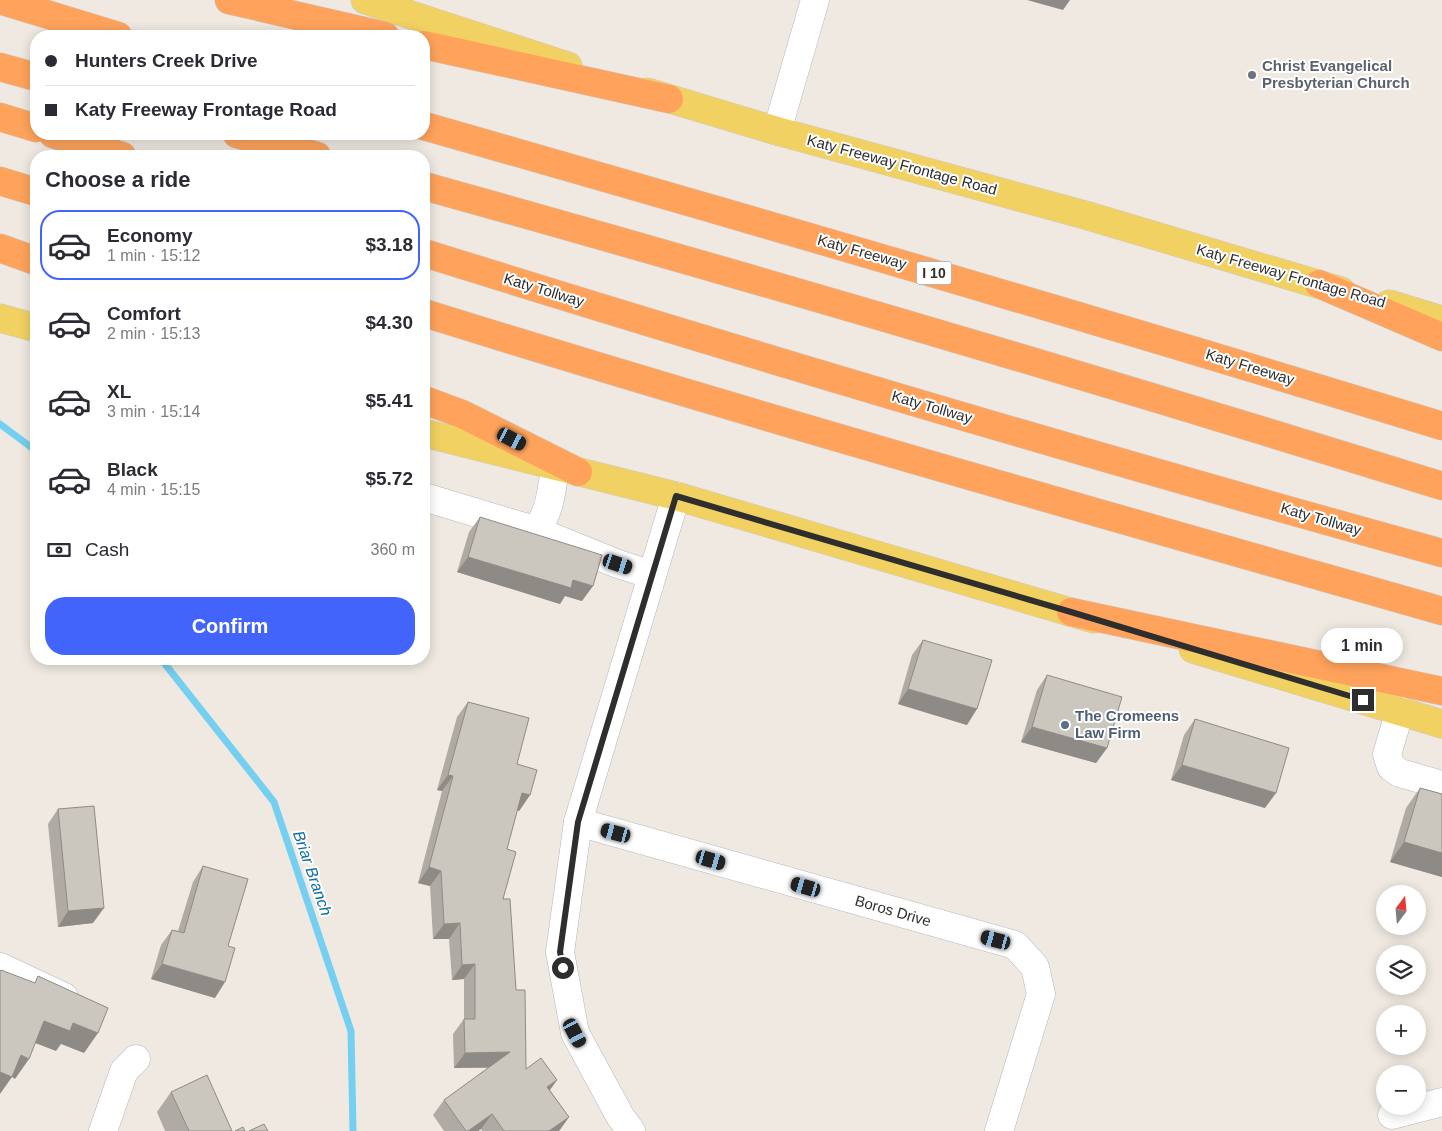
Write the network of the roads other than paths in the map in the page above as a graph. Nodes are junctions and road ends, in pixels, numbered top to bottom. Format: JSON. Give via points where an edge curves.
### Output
{"nodes":[{"id":1,"x":0,"y":0,"type":"edge"},
{"id":2,"x":229,"y":0,"type":"edge"},
{"id":3,"x":365,"y":0,"type":"edge"},
{"id":4,"x":815,"y":0,"type":"edge"},
{"id":5,"x":98,"y":30,"type":"edge"},
{"id":6,"x":359,"y":30,"type":"edge"},
{"id":7,"x":430,"y":46,"type":"edge"},
{"id":8,"x":0,"y":67,"type":"edge"},
{"id":9,"x":30,"y":75,"type":"edge"},
{"id":10,"x":669,"y":99,"type":"junction"},
{"id":11,"x":0,"y":116,"type":"edge"},
{"id":12,"x":30,"y":126,"type":"edge"},
{"id":13,"x":430,"y":128,"type":"edge"},
{"id":14,"x":777,"y":131,"type":"junction"},
{"id":15,"x":72,"y":140,"type":"edge"},
{"id":16,"x":259,"y":140,"type":"edge"},
{"id":17,"x":103,"y":150,"type":"edge"},
{"id":18,"x":295,"y":150,"type":"edge"},
{"id":19,"x":0,"y":181,"type":"edge"},
{"id":20,"x":430,"y":188,"type":"edge"},
{"id":21,"x":30,"y":190,"type":"edge"},
{"id":22,"x":0,"y":248,"type":"edge"},
{"id":23,"x":430,"y":255,"type":"edge"},
{"id":24,"x":30,"y":259,"type":"edge"},
{"id":25,"x":1319,"y":284,"type":"junction"},
{"id":26,"x":430,"y":315,"type":"edge"},
{"id":27,"x":0,"y":318,"type":"edge"},
{"id":28,"x":1442,"y":320,"type":"edge"},
{"id":29,"x":30,"y":326,"type":"edge"},
{"id":30,"x":1442,"y":338,"type":"edge"},
{"id":31,"x":430,"y":402,"type":"edge"},
{"id":32,"x":1442,"y":426,"type":"edge"},
{"id":33,"x":430,"y":435,"type":"edge"},
{"id":34,"x":567,"y":469,"type":"junction"},
{"id":35,"x":1442,"y":486,"type":"edge"},
{"id":36,"x":676,"y":496,"type":"junction"},
{"id":37,"x":430,"y":499,"type":"edge"},
{"id":38,"x":534,"y":530,"type":"junction"},
{"id":39,"x":1442,"y":553,"type":"edge"},
{"id":40,"x":652,"y":575,"type":"junction"},
{"id":41,"x":1442,"y":611,"type":"edge"},
{"id":42,"x":1071,"y":612,"type":"junction"},
{"id":43,"x":1442,"y":691,"type":"edge"},
{"id":44,"x":1400,"y":711,"type":"junction"},
{"id":45,"x":1442,"y":724,"type":"edge"},
{"id":46,"x":1442,"y":785,"type":"edge"},
{"id":47,"x":578,"y":822,"type":"junction"},
{"id":48,"x":0,"y":967,"type":"edge"},
{"id":49,"x":85,"y":1007,"type":"edge"},
{"id":50,"x":136,"y":1060,"type":"dead end"},
{"id":51,"x":1442,"y":1102,"type":"edge"},
{"id":52,"x":1426,"y":1106,"type":"edge"},
{"id":53,"x":103,"y":1131,"type":"edge"},
{"id":54,"x":631,"y":1131,"type":"edge"},
{"id":55,"x":999,"y":1131,"type":"edge"}],
"edges":[{"from":1,"to":5,"type":"highway"},
{"from":2,"to":6,"type":"highway"},
{"from":3,"to":10,"type":"main road","name":"Katy Freeway Frontage Road"},
{"from":4,"to":14,"type":"street"},
{"from":7,"to":10,"type":"highway"},
{"from":8,"to":9,"type":"highway"},
{"from":10,"to":14,"type":"main road","name":"Katy Freeway Frontage Road"},
{"from":11,"to":12,"type":"highway"},
{"from":13,"to":32,"type":"highway","name":"Katy Freeway","number":"I 10","via":[[873,255]]},
{"from":14,"to":25,"type":"main road","name":"Katy Freeway Frontage Road","via":[[1085,215]]},
{"from":15,"to":17,"type":"highway"},
{"from":16,"to":18,"type":"highway"},
{"from":19,"to":21,"type":"highway"},
{"from":20,"to":35,"type":"highway","via":[[946,335]]},
{"from":22,"to":24,"type":"highway"},
{"from":23,"to":39,"type":"highway","name":"Katy Tollway","via":[[934,408]]},
{"from":25,"to":28,"type":"main road","name":"Katy Freeway Frontage Road"},
{"from":25,"to":30,"type":"highway"},
{"from":26,"to":41,"type":"highway","via":[[706,399]]},
{"from":27,"to":29,"type":"main road"},
{"from":31,"to":34,"type":"highway","via":[[462,414]]},
{"from":33,"to":34,"type":"main road"},
{"from":34,"to":36,"type":"main road"},
{"from":34,"to":38,"type":"street","via":[[542,524]]},
{"from":36,"to":40,"type":"street"},
{"from":36,"to":42,"type":"main road"},
{"from":37,"to":38,"type":"street"},
{"from":38,"to":40,"type":"street"},
{"from":40,"to":47,"type":"street"},
{"from":42,"to":43,"type":"highway"},
{"from":42,"to":44,"type":"main road"},
{"from":44,"to":45,"type":"main road"},
{"from":44,"to":46,"type":"street","via":[[1386,754],[1391,767]]},
{"from":47,"to":54,"type":"street","via":[[560,952],[575,1033]]},
{"from":47,"to":55,"type":"street","name":"Boros Drive","via":[[1015,945],[1035,967],[1041,994]]},
{"from":48,"to":49,"type":"street"},
{"from":50,"to":53,"type":"street","via":[[124,1070]]},
{"from":51,"to":52,"type":"street"}]}
